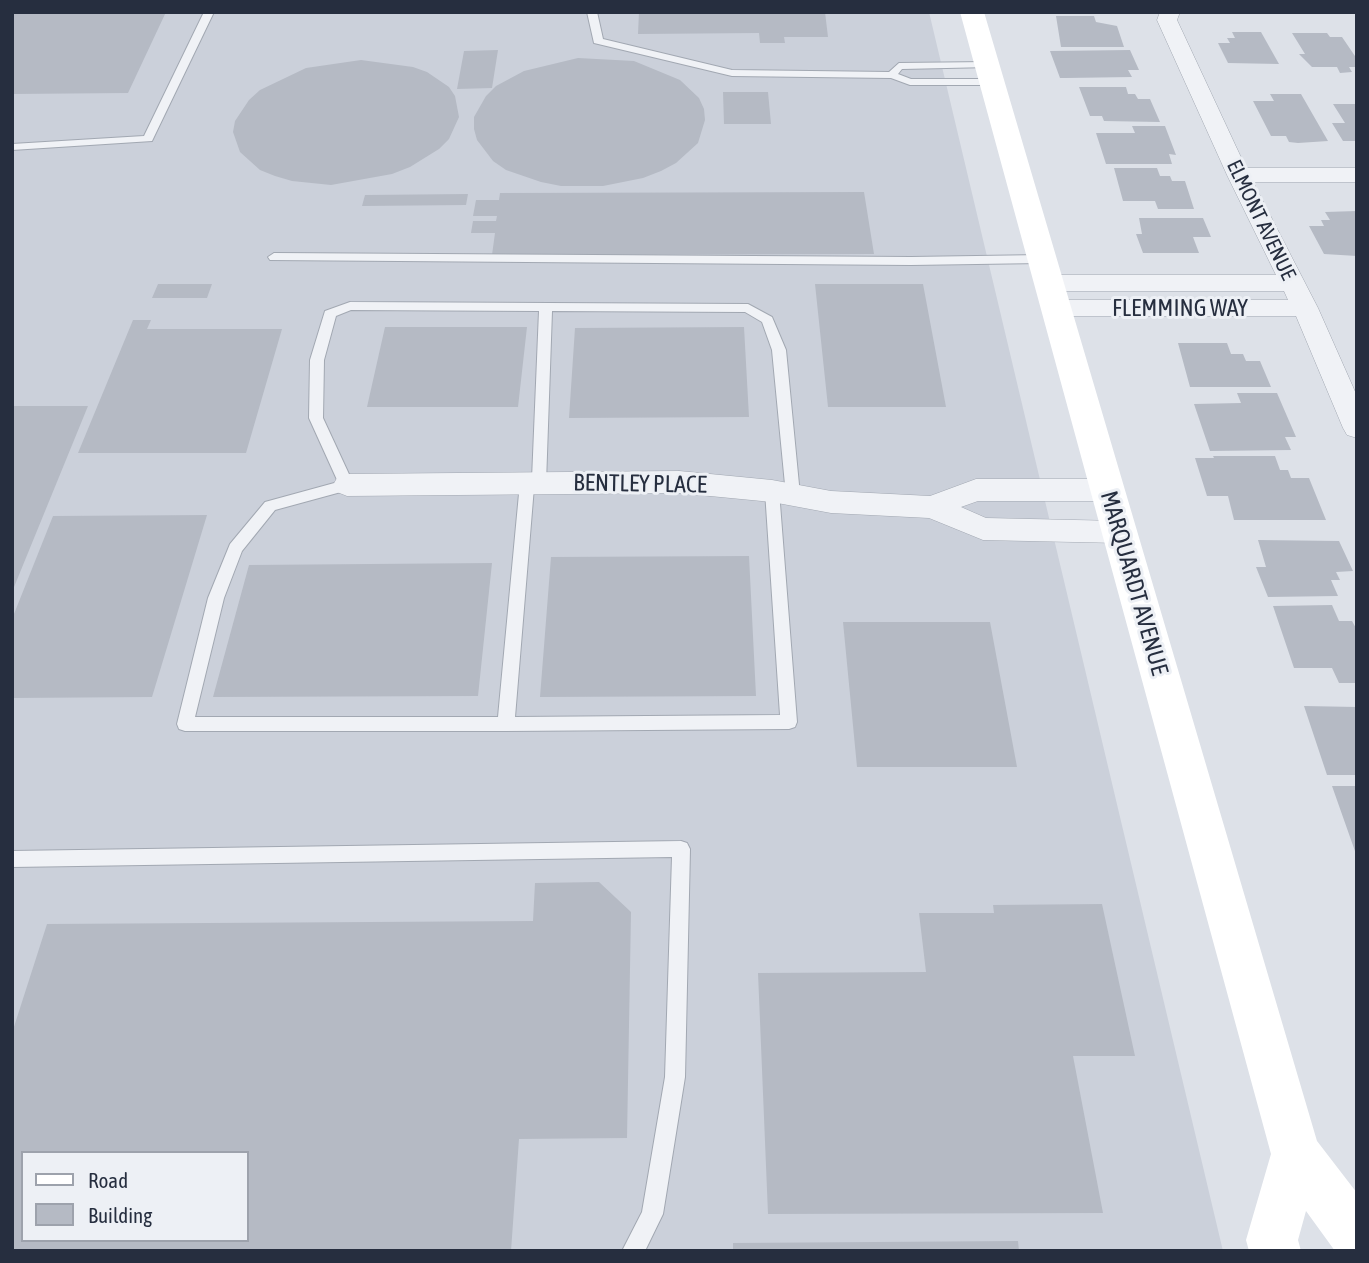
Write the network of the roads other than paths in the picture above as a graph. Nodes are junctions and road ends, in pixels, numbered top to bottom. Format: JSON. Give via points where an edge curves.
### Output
{"nodes":[{"id":1,"x":209,"y":12,"type":"edge"},
{"id":2,"x":592,"y":12,"type":"edge"},
{"id":3,"x":972,"y":12,"type":"edge"},
{"id":4,"x":1170,"y":12,"type":"edge"},
{"id":5,"x":989,"y":74,"type":"junction"},
{"id":6,"x":892,"y":75,"type":"junction"},
{"id":7,"x":12,"y":147,"type":"edge"},
{"id":8,"x":1238,"y":175,"type":"junction"},
{"id":9,"x":1357,"y":175,"type":"edge"},
{"id":10,"x":274,"y":257,"type":"dead end"},
{"id":11,"x":1049,"y":283,"type":"junction"},
{"id":12,"x":1292,"y":283,"type":"junction"},
{"id":13,"x":546,"y":307,"type":"junction"},
{"id":14,"x":1305,"y":309,"type":"junction"},
{"id":15,"x":1353,"y":413,"type":"edge"},
{"id":16,"x":533,"y":483,"type":"junction"},
{"id":17,"x":347,"y":485,"type":"junction"},
{"id":18,"x":1107,"y":491,"type":"junction"},
{"id":19,"x":782,"y":493,"type":"junction"},
{"id":20,"x":932,"y":507,"type":"junction"},
{"id":21,"x":1119,"y":532,"type":"junction"},
{"id":22,"x":506,"y":724,"type":"junction"},
{"id":23,"x":12,"y":859,"type":"edge"},
{"id":24,"x":1296,"y":1154,"type":"junction"},
{"id":25,"x":1357,"y":1237,"type":"edge"},
{"id":26,"x":633,"y":1251,"type":"edge"},
{"id":27,"x":1275,"y":1251,"type":"edge"}],
"edges":[{"from":1,"to":7,"type":"lane","via":[[148,139]]},
{"from":2,"to":6,"type":"lane","via":[[598,41],[693,66],[732,73]]},
{"from":3,"to":5,"type":"main road","name":"MARQUARDT AVENUE"},
{"from":4,"to":8,"type":"street","name":"ELMONT AVENUE","via":[[1167,20]]},
{"from":5,"to":6,"type":"lane","via":[[910,82]]},
{"from":5,"to":6,"type":"lane","via":[[899,66]]},
{"from":5,"to":11,"type":"main road","name":"MARQUARDT AVENUE"},
{"from":8,"to":9,"type":"street"},
{"from":8,"to":12,"type":"street","name":"ELMONT AVENUE"},
{"from":10,"to":11,"type":"lane","via":[[900,261]]},
{"from":11,"to":12,"type":"street","name":"FLEMMING WAY"},
{"from":11,"to":14,"type":"street","name":"FLEMMING WAY"},
{"from":11,"to":18,"type":"main road","name":"MARQUARDT AVENUE"},
{"from":12,"to":14,"type":"street","name":"ELMONT AVENUE"},
{"from":13,"to":16,"type":"lane"},
{"from":13,"to":17,"type":"lane","via":[[350,306],[330,314],[317,360],[316,418]]},
{"from":13,"to":19,"type":"lane","via":[[748,309],[767,320],[779,350]]},
{"from":14,"to":15,"type":"street","name":"ELMONT AVENUE"},
{"from":16,"to":17,"type":"street","name":"BENTLEY PLACE"},
{"from":16,"to":19,"type":"street","name":"BENTLEY PLACE","via":[[679,482]]},
{"from":16,"to":22,"type":"lane"},
{"from":17,"to":22,"type":"lane","via":[[270,506],[235,548],[216,598],[185,724]]},
{"from":18,"to":20,"type":"street","name":"BENTLEY PLACE","via":[[976,490]]},
{"from":18,"to":21,"type":"main road","name":"MARQUARDT AVENUE"},
{"from":19,"to":20,"type":"street","name":"BENTLEY PLACE","via":[[831,502]]},
{"from":19,"to":22,"type":"lane","via":[[789,722]]},
{"from":20,"to":21,"type":"street","name":"BENTLEY PLACE","via":[[983,529]]},
{"from":21,"to":24,"type":"main road","name":"MARQUARDT AVENUE"},
{"from":23,"to":26,"type":"lane","via":[[681,849],[676,1077],[652,1214]]},
{"from":24,"to":25,"type":"main road","name":"MARQUARDT AVENUE"},
{"from":24,"to":27,"type":"main road","via":[[1272,1240]]}]}
